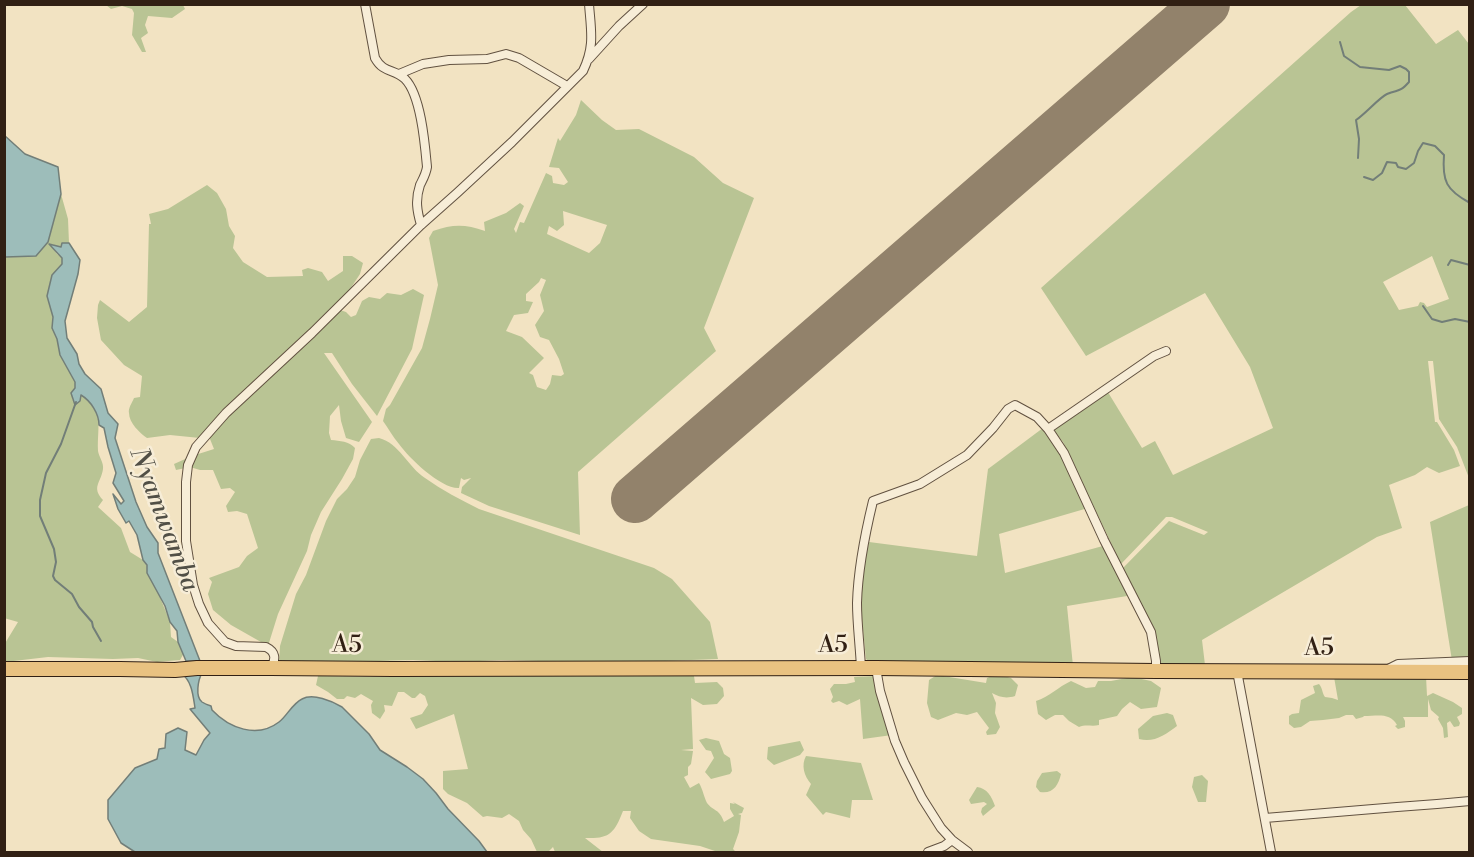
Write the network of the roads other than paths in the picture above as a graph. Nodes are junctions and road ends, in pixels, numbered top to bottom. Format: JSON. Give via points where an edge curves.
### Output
{"nodes":[{"id":1,"x":364,"y":4,"type":"edge"},
{"id":2,"x":589,"y":4,"type":"edge"},
{"id":3,"x":643,"y":4,"type":"edge"},
{"id":4,"x":588,"y":60,"type":"junction"},
{"id":5,"x":399,"y":74,"type":"junction"},
{"id":6,"x":567,"y":86,"type":"junction"},
{"id":7,"x":421,"y":225,"type":"junction"},
{"id":8,"x":1166,"y":351,"type":"dead end"},
{"id":9,"x":1048,"y":429,"type":"junction"},
{"id":10,"x":1470,"y":661,"type":"edge"},
{"id":11,"x":271,"y":668,"type":"junction"},
{"id":12,"x":861,"y":668,"type":"junction"},
{"id":13,"x":876,"y":668,"type":"junction"},
{"id":14,"x":4,"y":669,"type":"edge"},
{"id":15,"x":1156,"y":671,"type":"junction"},
{"id":16,"x":1237,"y":671,"type":"junction"},
{"id":17,"x":1384,"y":671,"type":"junction"},
{"id":18,"x":1470,"y":672,"type":"edge"},
{"id":19,"x":1470,"y":801,"type":"edge"},
{"id":20,"x":1265,"y":818,"type":"junction"},
{"id":21,"x":952,"y":840,"type":"junction"},
{"id":22,"x":928,"y":852,"type":"edge"},
{"id":23,"x":968,"y":852,"type":"edge"},
{"id":24,"x":1271,"y":852,"type":"edge"}],
"edges":[{"from":1,"to":5,"type":"street","via":[[379,66]]},
{"from":2,"to":4,"type":"street","via":[[592,43]]},
{"from":3,"to":4,"type":"street"},
{"from":4,"to":6,"type":"street","via":[[583,71]]},
{"from":5,"to":6,"type":"street","via":[[423,64],[507,54]]},
{"from":5,"to":7,"type":"street","via":[[411,88],[424,137],[427,171],[416,201]]},
{"from":6,"to":7,"type":"street","via":[[458,194]]},
{"from":7,"to":11,"type":"street","via":[[226,414],[196,447],[188,465],[186,541],[199,604],[208,623],[225,642],[270,649],[274,658]]},
{"from":8,"to":9,"type":"street"},
{"from":9,"to":12,"type":"street","via":[[1037,417],[1015,405],[967,454],[920,484],[873,501],[863,542],[857,603]]},
{"from":9,"to":15,"type":"street","via":[[1065,453],[1150,632]]},
{"from":10,"to":17,"type":"street","via":[[1398,664]]},
{"from":11,"to":12,"type":"highway","name":"A5","number":"A5"},
{"from":11,"to":14,"type":"highway","name":"A5","number":"A5"},
{"from":12,"to":13,"type":"highway","name":"A5","number":"A5"},
{"from":13,"to":15,"type":"highway","name":"A5","number":"A5"},
{"from":13,"to":21,"type":"street","via":[[904,762],[929,809]]},
{"from":15,"to":16,"type":"highway","name":"A5","number":"A5"},
{"from":16,"to":17,"type":"highway","name":"A5","number":"A5"},
{"from":16,"to":20,"type":"street"},
{"from":17,"to":18,"type":"highway","name":"A5","number":"A5"},
{"from":19,"to":20,"type":"street"},
{"from":20,"to":24,"type":"street"},
{"from":21,"to":22,"type":"street"},
{"from":21,"to":23,"type":"street"}]}
